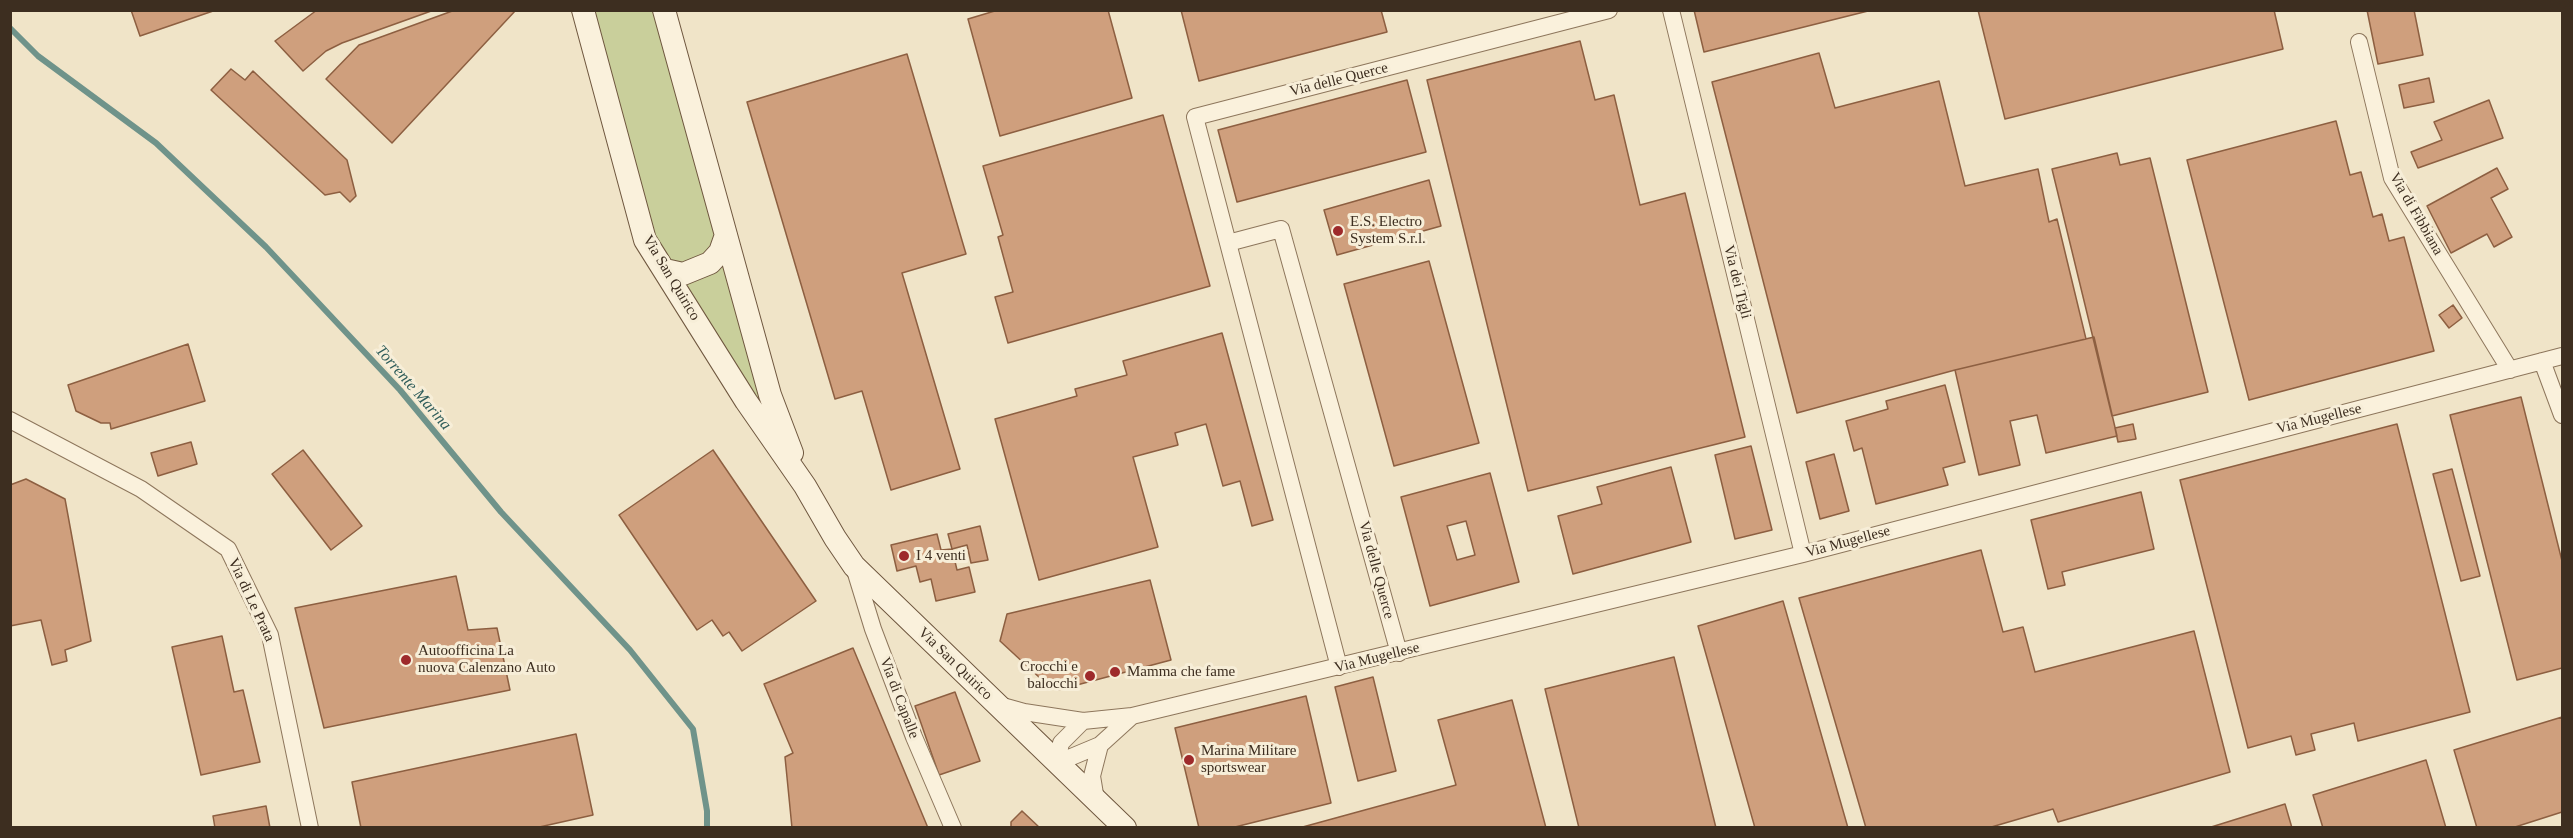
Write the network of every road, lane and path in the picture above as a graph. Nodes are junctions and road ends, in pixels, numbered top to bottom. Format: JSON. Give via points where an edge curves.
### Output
{"nodes":[{"id":1,"x":582,"y":10,"type":"edge"},
{"id":2,"x":664,"y":10,"type":"edge"},
{"id":3,"x":1609,"y":10,"type":"edge"},
{"id":4,"x":1671,"y":10,"type":"edge"},
{"id":5,"x":2359,"y":42,"type":"dead end"},
{"id":6,"x":726,"y":235,"type":"junction"},
{"id":7,"x":1228,"y":243,"type":"junction"},
{"id":8,"x":664,"y":270,"type":"junction"},
{"id":9,"x":2562,"y":356,"type":"edge"},
{"id":10,"x":2542,"y":362,"type":"junction"},
{"id":11,"x":2510,"y":370,"type":"junction"},
{"id":12,"x":2562,"y":416,"type":"edge"},
{"id":13,"x":10,"y":420,"type":"edge"},
{"id":14,"x":805,"y":486,"type":"junction"},
{"id":15,"x":1803,"y":554,"type":"junction"},
{"id":16,"x":854,"y":566,"type":"junction"},
{"id":17,"x":1399,"y":653,"type":"junction"},
{"id":18,"x":1340,"y":667,"type":"junction"},
{"id":19,"x":995,"y":703,"type":"junction"},
{"id":20,"x":1132,"y":716,"type":"junction"},
{"id":21,"x":1083,"y":721,"type":"junction"},
{"id":22,"x":1100,"y":745,"type":"junction"},
{"id":23,"x":1058,"y":763,"type":"junction"},
{"id":24,"x":1096,"y":800,"type":"junction"},
{"id":25,"x":310,"y":828,"type":"edge"},
{"id":26,"x":953,"y":828,"type":"edge"},
{"id":27,"x":1125,"y":828,"type":"edge"}],
"edges":[{"from":1,"to":8,"type":"street","name":"Via San Quirico","via":[[645,240]]},
{"from":2,"to":6,"type":"street","name":"Via San Quirico"},
{"from":3,"to":7,"type":"street","name":"Via delle Querce","via":[[1195,117]]},
{"from":4,"to":15,"type":"street","name":"Via dei Tigli"},
{"from":5,"to":11,"type":"street","name":"Via di Fibbiana","via":[[2392,178]]},
{"from":6,"to":8,"type":"street","via":[[720,252],[703,267],[683,274]]},
{"from":6,"to":14,"type":"street","name":"Via San Quirico","via":[[770,395]]},
{"from":7,"to":17,"type":"street","name":"Via delle Querce","via":[[1281,229]]},
{"from":7,"to":18,"type":"street","name":"Via delle Querce"},
{"from":8,"to":14,"type":"street","name":"Via San Quirico"},
{"from":9,"to":10,"type":"street","name":"Via Mugellese"},
{"from":10,"to":11,"type":"street","name":"Via Mugellese"},
{"from":10,"to":12,"type":"street"},
{"from":11,"to":15,"type":"street","name":"Via Mugellese"},
{"from":13,"to":25,"type":"street","name":"Via di Le Prata","via":[[141,489],[228,549],[270,635]]},
{"from":14,"to":16,"type":"street","name":"Via San Quirico"},
{"from":15,"to":17,"type":"street","name":"Via Mugellese"},
{"from":16,"to":19,"type":"street","name":"Via San Quirico"},
{"from":16,"to":26,"type":"street","name":"Via di Capalle","via":[[881,651]]},
{"from":17,"to":18,"type":"street","name":"Via Mugellese"},
{"from":18,"to":20,"type":"street","name":"Via Mugellese"},
{"from":19,"to":21,"type":"street","name":"Via Mugellese","via":[[1024,712]]},
{"from":19,"to":23,"type":"street","name":"Via San Quirico"},
{"from":20,"to":21,"type":"street","name":"Via Mugellese"},
{"from":20,"to":22,"type":"street","name":"Via Mugellese"},
{"from":21,"to":23,"type":"street","via":[[1062,743]]},
{"from":22,"to":23,"type":"street","name":"Via Mugellese"},
{"from":22,"to":24,"type":"street","via":[[1092,776]]},
{"from":23,"to":24,"type":"street","name":"Via San Quirico"},
{"from":24,"to":27,"type":"street","name":"Via San Quirico"}]}
